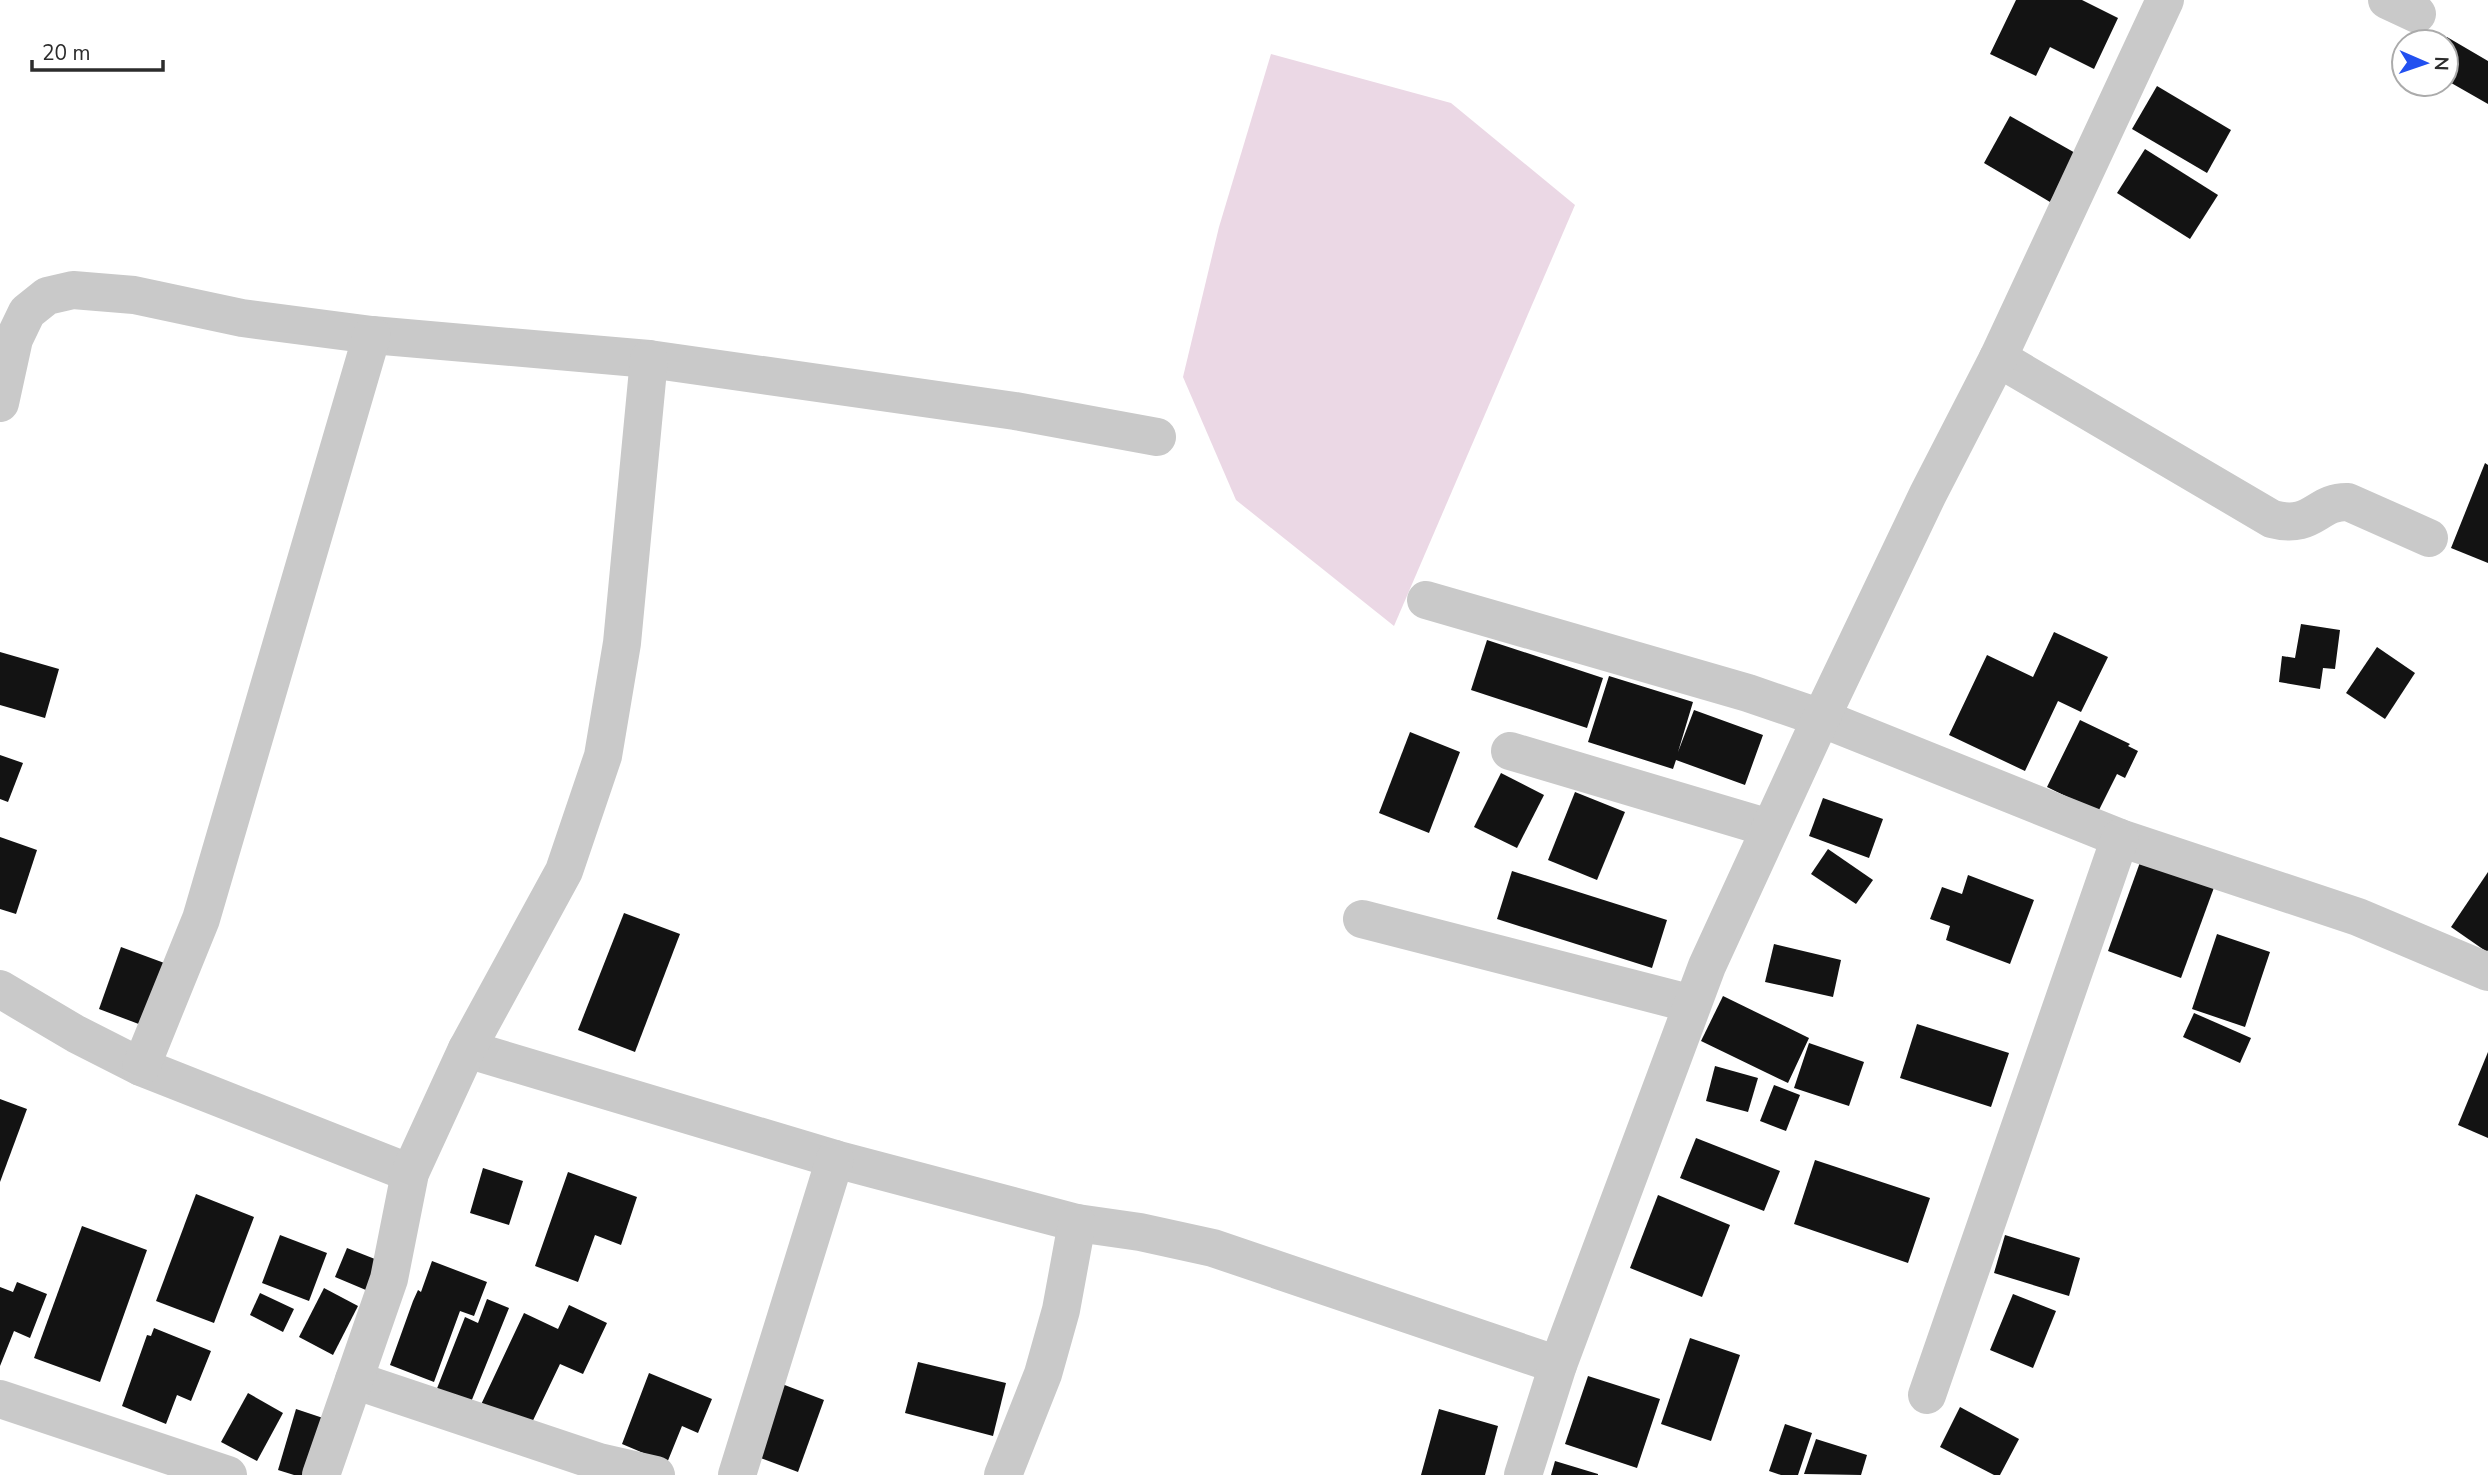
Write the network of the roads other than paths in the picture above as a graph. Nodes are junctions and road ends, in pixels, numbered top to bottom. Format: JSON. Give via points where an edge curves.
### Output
{"nodes":[{"id":1,"x":2165,"y":0,"type":"edge"},
{"id":2,"x":372,"y":335,"type":"junction"},
{"id":3,"x":1998,"y":358,"type":"junction"},
{"id":4,"x":649,"y":359,"type":"junction"},
{"id":5,"x":0,"y":402,"type":"edge"},
{"id":6,"x":1157,"y":437,"type":"dead end"},
{"id":7,"x":2428,"y":538,"type":"dead end"},
{"id":8,"x":1426,"y":600,"type":"dead end"},
{"id":9,"x":1821,"y":718,"type":"junction"},
{"id":10,"x":1510,"y":751,"type":"dead end"},
{"id":11,"x":1769,"y":828,"type":"junction"},
{"id":12,"x":2120,"y":838,"type":"junction"},
{"id":13,"x":1362,"y":919,"type":"dead end"},
{"id":14,"x":2488,"y":972,"type":"edge"},
{"id":15,"x":0,"y":989,"type":"edge"},
{"id":16,"x":1692,"y":1004,"type":"junction"},
{"id":17,"x":467,"y":1049,"type":"junction"},
{"id":18,"x":141,"y":1067,"type":"junction"},
{"id":19,"x":835,"y":1159,"type":"junction"},
{"id":20,"x":410,"y":1173,"type":"junction"},
{"id":21,"x":1077,"y":1223,"type":"junction"},
{"id":22,"x":1558,"y":1365,"type":"junction"},
{"id":23,"x":354,"y":1380,"type":"junction"},
{"id":24,"x":1927,"y":1395,"type":"dead end"},
{"id":25,"x":0,"y":1399,"type":"edge"},
{"id":26,"x":228,"y":1475,"type":"edge"},
{"id":27,"x":320,"y":1475,"type":"edge"},
{"id":28,"x":656,"y":1475,"type":"edge"},
{"id":29,"x":737,"y":1475,"type":"edge"},
{"id":30,"x":1003,"y":1475,"type":"edge"},
{"id":31,"x":1522,"y":1475,"type":"edge"}],
"edges":[{"from":1,"to":3,"type":"street"},
{"from":2,"to":4,"type":"street"},
{"from":2,"to":5,"type":"street","via":[[242,318],[134,295],[73,290],[47,296],[27,312],[14,340]]},
{"from":2,"to":18,"type":"street","via":[[201,919]]},
{"from":3,"to":7,"type":"street","via":[[2272,519],[2301,522],[2337,502],[2348,502]]},
{"from":3,"to":9,"type":"street"},
{"from":4,"to":6,"type":"street","via":[[1016,411]]},
{"from":4,"to":17,"type":"street","via":[[622,643],[603,756],[564,871]]},
{"from":8,"to":9,"type":"street"},
{"from":9,"to":11,"type":"street"},
{"from":9,"to":12,"type":"street"},
{"from":10,"to":11,"type":"street"},
{"from":11,"to":16,"type":"street"},
{"from":12,"to":14,"type":"street","via":[[2358,917]]},
{"from":12,"to":24,"type":"street"},
{"from":13,"to":16,"type":"street"},
{"from":15,"to":18,"type":"street"},
{"from":16,"to":22,"type":"street"},
{"from":17,"to":19,"type":"street"},
{"from":17,"to":20,"type":"street"},
{"from":18,"to":20,"type":"street"},
{"from":19,"to":21,"type":"street"},
{"from":19,"to":29,"type":"street"},
{"from":20,"to":23,"type":"street","via":[[388,1279]]},
{"from":21,"to":22,"type":"street","via":[[1213,1248]]},
{"from":21,"to":30,"type":"street","via":[[1043,1374]]},
{"from":22,"to":31,"type":"street"},
{"from":23,"to":27,"type":"street"},
{"from":23,"to":28,"type":"street","via":[[599,1462]]},
{"from":25,"to":26,"type":"street"}]}
